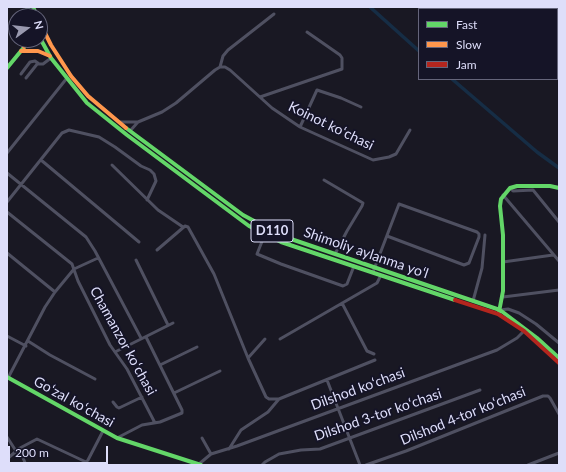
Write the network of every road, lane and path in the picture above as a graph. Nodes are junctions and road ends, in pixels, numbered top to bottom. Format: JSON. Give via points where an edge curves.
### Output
{"nodes":[{"id":1,"x":274,"y":14,"type":"dead end"},
{"id":2,"x":307,"y":32,"type":"dead end"},
{"id":3,"x":48,"y":40,"type":"edge"},
{"id":4,"x":23,"y":48,"type":"edge"},
{"id":5,"x":46,"y":48,"type":"edge"},
{"id":6,"x":21,"y":51,"type":"junction"},
{"id":7,"x":52,"y":58,"type":"junction"},
{"id":8,"x":38,"y":63,"type":"junction"},
{"id":9,"x":220,"y":67,"type":"junction"},
{"id":10,"x":7,"y":68,"type":"edge"},
{"id":11,"x":21,"y":74,"type":"dead end"},
{"id":12,"x":26,"y":78,"type":"dead end"},
{"id":13,"x":67,"y":78,"type":"junction"},
{"id":14,"x":260,"y":97,"type":"junction"},
{"id":15,"x":361,"y":107,"type":"dead end"},
{"id":16,"x":119,"y":122,"type":"junction"},
{"id":17,"x":138,"y":122,"type":"junction"},
{"id":18,"x":300,"y":127,"type":"junction"},
{"id":19,"x":410,"y":130,"type":"dead end"},
{"id":20,"x":130,"y":131,"type":"junction"},
{"id":21,"x":126,"y":136,"type":"junction"},
{"id":22,"x":7,"y":153,"type":"edge"},
{"id":23,"x":41,"y":160,"type":"junction"},
{"id":24,"x":112,"y":165,"type":"dead end"},
{"id":25,"x":7,"y":173,"type":"edge"},
{"id":26,"x":324,"y":180,"type":"dead end"},
{"id":27,"x":20,"y":184,"type":"junction"},
{"id":28,"x":510,"y":188,"type":"junction"},
{"id":29,"x":559,"y":188,"type":"edge"},
{"id":30,"x":503,"y":195,"type":"junction"},
{"id":31,"x":220,"y":198,"type":"junction"},
{"id":32,"x":147,"y":200,"type":"junction"},
{"id":33,"x":7,"y":202,"type":"edge"},
{"id":34,"x":218,"y":203,"type":"junction"},
{"id":35,"x":7,"y":212,"type":"edge"},
{"id":36,"x":559,"y":222,"type":"edge"},
{"id":37,"x":183,"y":227,"type":"junction"},
{"id":38,"x":265,"y":234,"type":"junction"},
{"id":39,"x":485,"y":235,"type":"dead end"},
{"id":40,"x":387,"y":236,"type":"junction"},
{"id":41,"x":139,"y":242,"type":"dead end"},
{"id":42,"x":157,"y":250,"type":"dead end"},
{"id":43,"x":7,"y":253,"type":"edge"},
{"id":44,"x":335,"y":254,"type":"junction"},
{"id":45,"x":553,"y":255,"type":"junction"},
{"id":46,"x":98,"y":258,"type":"junction"},
{"id":47,"x":136,"y":260,"type":"dead end"},
{"id":48,"x":503,"y":262,"type":"junction"},
{"id":49,"x":559,"y":262,"type":"edge"},
{"id":50,"x":354,"y":266,"type":"junction"},
{"id":51,"x":74,"y":269,"type":"junction"},
{"id":52,"x":373,"y":269,"type":"junction"},
{"id":53,"x":381,"y":275,"type":"junction"},
{"id":54,"x":559,"y":290,"type":"edge"},
{"id":55,"x":55,"y":292,"type":"junction"},
{"id":56,"x":503,"y":298,"type":"junction"},
{"id":57,"x":473,"y":301,"type":"junction"},
{"id":58,"x":342,"y":303,"type":"junction"},
{"id":59,"x":499,"y":312,"type":"junction"},
{"id":60,"x":173,"y":323,"type":"dead end"},
{"id":61,"x":168,"y":325,"type":"junction"},
{"id":62,"x":524,"y":331,"type":"junction"},
{"id":63,"x":7,"y":336,"type":"edge"},
{"id":64,"x":146,"y":337,"type":"junction"},
{"id":65,"x":140,"y":338,"type":"junction"},
{"id":66,"x":265,"y":339,"type":"dead end"},
{"id":67,"x":280,"y":339,"type":"dead end"},
{"id":68,"x":28,"y":341,"type":"junction"},
{"id":69,"x":559,"y":343,"type":"edge"},
{"id":70,"x":26,"y":346,"type":"junction"},
{"id":71,"x":198,"y":347,"type":"dead end"},
{"id":72,"x":115,"y":352,"type":"junction"},
{"id":73,"x":374,"y":354,"type":"dead end"},
{"id":74,"x":248,"y":358,"type":"junction"},
{"id":75,"x":559,"y":358,"type":"edge"},
{"id":76,"x":375,"y":360,"type":"dead end"},
{"id":77,"x":559,"y":363,"type":"edge"},
{"id":78,"x":160,"y":365,"type":"junction"},
{"id":79,"x":220,"y":371,"type":"dead end"},
{"id":80,"x":8,"y":377,"type":"edge"},
{"id":81,"x":95,"y":379,"type":"dead end"},
{"id":82,"x":327,"y":380,"type":"junction"},
{"id":83,"x":480,"y":390,"type":"dead end"},
{"id":84,"x":174,"y":393,"type":"junction"},
{"id":85,"x":142,"y":397,"type":"junction"},
{"id":86,"x":279,"y":399,"type":"junction"},
{"id":87,"x":113,"y":402,"type":"dead end"},
{"id":88,"x":338,"y":409,"type":"junction"},
{"id":89,"x":559,"y":414,"type":"edge"},
{"id":90,"x":154,"y":422,"type":"junction"},
{"id":91,"x":103,"y":431,"type":"junction"},
{"id":92,"x":7,"y":437,"type":"edge"},
{"id":93,"x":117,"y":438,"type":"junction"},
{"id":94,"x":202,"y":438,"type":"dead end"},
{"id":95,"x":350,"y":438,"type":"junction"},
{"id":96,"x":229,"y":449,"type":"junction"},
{"id":97,"x":16,"y":451,"type":"junction"},
{"id":98,"x":559,"y":453,"type":"edge"},
{"id":99,"x":211,"y":454,"type":"junction"},
{"id":100,"x":7,"y":459,"type":"edge"},
{"id":101,"x":200,"y":464,"type":"edge"},
{"id":102,"x":26,"y":465,"type":"edge"},
{"id":103,"x":262,"y":465,"type":"edge"},
{"id":104,"x":360,"y":465,"type":"edge"},
{"id":105,"x":366,"y":465,"type":"edge"},
{"id":106,"x":528,"y":465,"type":"edge"}],
"edges":[{"from":1,"to":9,"type":"street","via":[[228,50]]},
{"from":2,"to":14,"type":"street","via":[[340,55],[342,69]]},
{"from":3,"to":16,"type":"main road","name":"Shimoliy aylanma yoʻl","number":"D110","via":[[71,76],[88,96]]},
{"from":4,"to":6,"type":"main road"},
{"from":5,"to":7,"type":"main road","name":"Shimoliy aylanma yoʻl","number":"D110"},
{"from":6,"to":7,"type":"main road","via":[[38,51]]},
{"from":6,"to":10,"type":"main road"},
{"from":7,"to":8,"type":"street","via":[[43,64]]},
{"from":7,"to":13,"type":"main road","name":"Shimoliy aylanma yoʻl","number":"D110"},
{"from":8,"to":11,"type":"street","via":[[30,62]]},
{"from":8,"to":12,"type":"street"},
{"from":9,"to":14,"type":"street","name":"Koinot koʻchasi","via":[[230,70]]},
{"from":9,"to":17,"type":"street","via":[[176,103]]},
{"from":13,"to":21,"type":"main road","name":"Shimoliy aylanma yoʻl","number":"D110","via":[[87,103]]},
{"from":13,"to":22,"type":"street"},
{"from":14,"to":18,"type":"street","name":"Koinot koʻchasi"},
{"from":15,"to":18,"type":"street","via":[[317,90]]},
{"from":16,"to":17,"type":"street"},
{"from":16,"to":20,"type":"main road","name":"Shimoliy aylanma yoʻl","number":"D110"},
{"from":17,"to":20,"type":"street"},
{"from":18,"to":19,"type":"street","name":"Koinot koʻchasi","via":[[373,160],[396,154]]},
{"from":20,"to":21,"type":"street"},
{"from":20,"to":31,"type":"main road","name":"Shimoliy aylanma yoʻl","number":"D110"},
{"from":21,"to":34,"type":"main road","name":"Shimoliy aylanma yoʻl","number":"D110"},
{"from":23,"to":27,"type":"street"},
{"from":23,"to":32,"type":"street","via":[[66,130],[99,137],[154,174],[155,184]]},
{"from":23,"to":41,"type":"street"},
{"from":24,"to":32,"type":"street"},
{"from":25,"to":27,"type":"street"},
{"from":26,"to":44,"type":"street","via":[[363,203]]},
{"from":27,"to":33,"type":"street"},
{"from":27,"to":46,"type":"street","via":[[81,232]]},
{"from":28,"to":29,"type":"main road","via":[[527,185]]},
{"from":28,"to":30,"type":"main road"},
{"from":28,"to":36,"type":"street","via":[[513,191],[533,190]]},
{"from":30,"to":45,"type":"street"},
{"from":30,"to":48,"type":"main road","via":[[500,206]]},
{"from":31,"to":34,"type":"main road"},
{"from":31,"to":44,"type":"main road","name":"Shimoliy aylanma yoʻl","number":"D110","via":[[278,234]]},
{"from":32,"to":37,"type":"street"},
{"from":34,"to":38,"type":"main road","name":"Shimoliy aylanma yoʻl","number":"D110","via":[[249,226]]},
{"from":35,"to":51,"type":"street","name":"Chamanzor koʻchasi","via":[[72,264]]},
{"from":37,"to":42,"type":"street"},
{"from":37,"to":74,"type":"street","via":[[188,226],[214,274]]},
{"from":38,"to":50,"type":"main road","name":"Shimoliy aylanma yoʻl","number":"D110","via":[[281,242]]},
{"from":38,"to":50,"type":"street","via":[[257,254],[281,264],[343,286],[347,284]]},
{"from":39,"to":57,"type":"street","via":[[482,268]]},
{"from":40,"to":40,"type":"street","via":[[401,204],[479,234],[470,263],[464,265]]},
{"from":40,"to":52,"type":"street"},
{"from":43,"to":55,"type":"street"},
{"from":44,"to":52,"type":"main road","name":"Shimoliy aylanma yoʻl","number":"D110"},
{"from":45,"to":48,"type":"street"},
{"from":45,"to":49,"type":"street"},
{"from":46,"to":51,"type":"street"},
{"from":46,"to":65,"type":"street"},
{"from":47,"to":61,"type":"street"},
{"from":48,"to":56,"type":"main road"},
{"from":50,"to":52,"type":"main road","name":"Shimoliy aylanma yoʻl","number":"D110"},
{"from":51,"to":55,"type":"street"},
{"from":51,"to":72,"type":"street","name":"Chamanzor koʻchasi","via":[[78,282]]},
{"from":52,"to":53,"type":"main road","name":"Shimoliy aylanma yoʻl","number":"D110"},
{"from":52,"to":57,"type":"main road","name":"Shimoliy aylanma yoʻl","number":"D110"},
{"from":53,"to":58,"type":"street","via":[[377,283]]},
{"from":53,"to":59,"type":"main road","name":"Shimoliy aylanma yoʻl","number":"D110"},
{"from":54,"to":56,"type":"street"},
{"from":55,"to":68,"type":"street"},
{"from":56,"to":59,"type":"main road"},
{"from":57,"to":59,"type":"main road","name":"Shimoliy aylanma yoʻl","number":"D110"},
{"from":58,"to":67,"type":"street"},
{"from":58,"to":73,"type":"street","via":[[367,351]]},
{"from":59,"to":62,"type":"main road","name":"Shimoliy aylanma yoʻl","number":"D110"},
{"from":59,"to":69,"type":"street","via":[[508,309],[519,313]]},
{"from":59,"to":75,"type":"main road","name":"Shimoliy aylanma yoʻl","number":"D110","via":[[537,338]]},
{"from":60,"to":61,"type":"street"},
{"from":61,"to":64,"type":"street"},
{"from":62,"to":77,"type":"main road","name":"Shimoliy aylanma yoʻl","number":"D110"},
{"from":62,"to":88,"type":"street","name":"Dilshod koʻchasi","via":[[497,350]]},
{"from":63,"to":70,"type":"street"},
{"from":64,"to":65,"type":"street"},
{"from":64,"to":78,"type":"street"},
{"from":65,"to":72,"type":"street"},
{"from":66,"to":74,"type":"street"},
{"from":68,"to":70,"type":"street"},
{"from":68,"to":81,"type":"street"},
{"from":70,"to":80,"type":"street"},
{"from":71,"to":78,"type":"street"},
{"from":72,"to":85,"type":"street","name":"Chamanzor koʻchasi"},
{"from":74,"to":86,"type":"street","via":[[266,397]]},
{"from":76,"to":82,"type":"street"},
{"from":78,"to":84,"type":"street"},
{"from":79,"to":84,"type":"street"},
{"from":80,"to":91,"type":"main road","name":"Goʻzal koʻchasi"},
{"from":82,"to":86,"type":"street"},
{"from":82,"to":88,"type":"street"},
{"from":83,"to":95,"type":"street","name":"Dilshod 3-tor koʻchasi"},
{"from":84,"to":90,"type":"street","via":[[182,413]]},
{"from":85,"to":87,"type":"street","via":[[119,408]]},
{"from":85,"to":90,"type":"street","name":"Chamanzor koʻchasi"},
{"from":86,"to":96,"type":"street","via":[[268,412],[241,430]]},
{"from":88,"to":95,"type":"street"},
{"from":88,"to":96,"type":"street","name":"Dilshod koʻchasi"},
{"from":89,"to":105,"type":"street","name":"Dilshod 4-tor koʻchasi","via":[[550,398],[543,396]]},
{"from":90,"to":93,"type":"street","via":[[142,425]]},
{"from":91,"to":93,"type":"main road","name":"Goʻzal koʻchasi"},
{"from":91,"to":97,"type":"street","via":[[86,462],[36,439]]},
{"from":92,"to":97,"type":"street"},
{"from":93,"to":101,"type":"main road","name":"Goʻzal koʻchasi"},
{"from":94,"to":99,"type":"street"},
{"from":95,"to":103,"type":"street","name":"Dilshod 3-tor koʻchasi","via":[[320,449],[279,454]]},
{"from":95,"to":104,"type":"street"},
{"from":96,"to":99,"type":"street","name":"Dilshod koʻchasi"},
{"from":97,"to":100,"type":"street"},
{"from":97,"to":102,"type":"street","via":[[21,453]]},
{"from":98,"to":106,"type":"street"},
{"from":99,"to":101,"type":"street","name":"Dilshod koʻchasi"}]}
